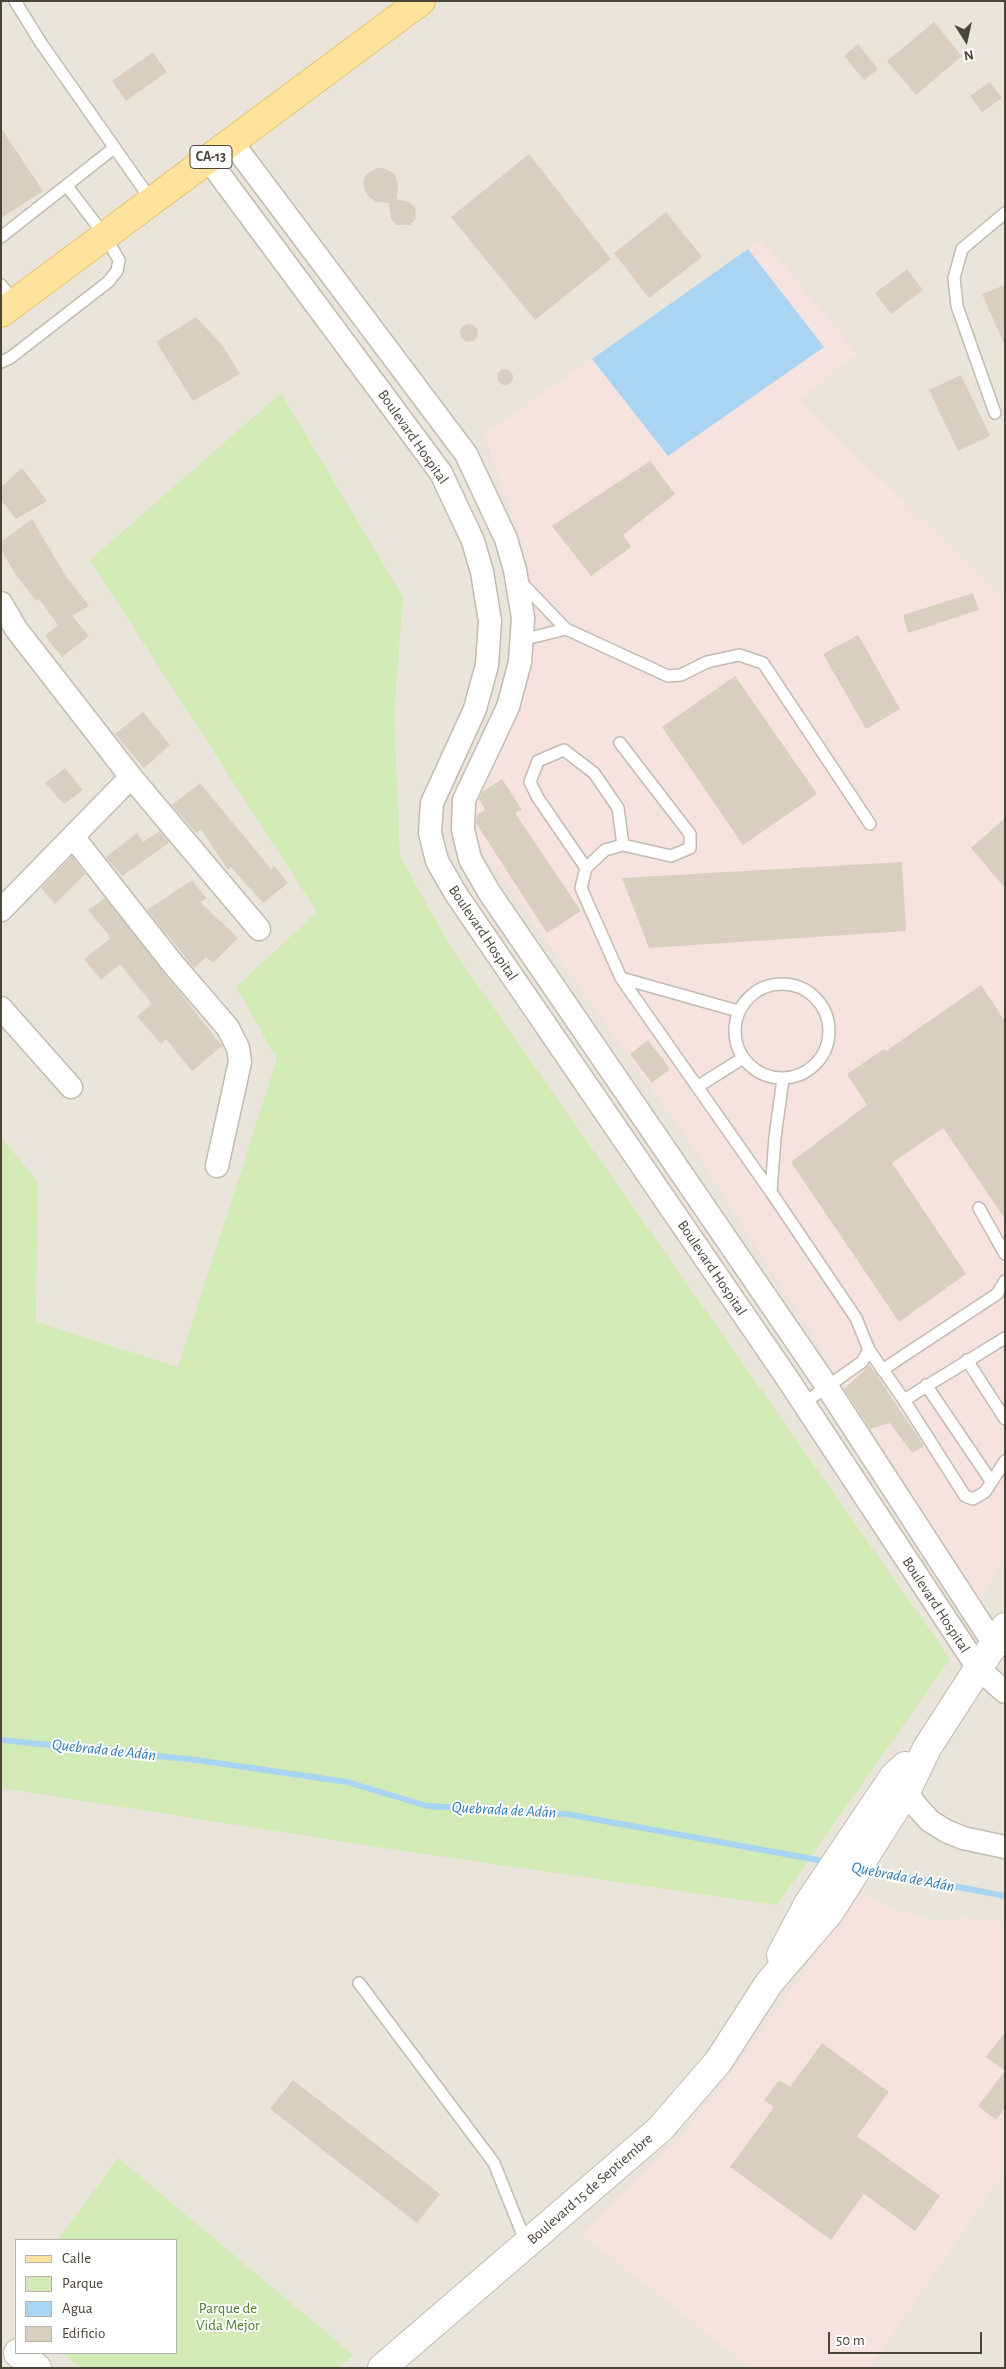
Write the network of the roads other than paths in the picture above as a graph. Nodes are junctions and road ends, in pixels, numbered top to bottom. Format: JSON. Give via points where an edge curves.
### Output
{"nodes":[{"id":1,"x":15,"y":1,"type":"edge"},
{"id":2,"x":421,"y":1,"type":"edge"},
{"id":3,"x":231,"y":141,"type":"junction"},
{"id":4,"x":114,"y":148,"type":"junction"},
{"id":5,"x":208,"y":159,"type":"junction"},
{"id":6,"x":67,"y":186,"type":"junction"},
{"id":7,"x":152,"y":202,"type":"junction"},
{"id":8,"x":1005,"y":213,"type":"edge"},
{"id":9,"x":105,"y":236,"type":"junction"},
{"id":10,"x":1,"y":237,"type":"edge"},
{"id":11,"x":6,"y":300,"type":"edge"},
{"id":12,"x":1,"y":362,"type":"edge"},
{"id":13,"x":995,"y":413,"type":"dead end"},
{"id":14,"x":516,"y":577,"type":"junction"},
{"id":15,"x":1,"y":603,"type":"edge"},
{"id":16,"x":566,"y":629,"type":"junction"},
{"id":17,"x":521,"y":640,"type":"junction"},
{"id":18,"x":620,"y":743,"type":"dead end"},
{"id":19,"x":131,"y":777,"type":"junction"},
{"id":20,"x":870,"y":824,"type":"dead end"},
{"id":21,"x":74,"y":838,"type":"junction"},
{"id":22,"x":623,"y":845,"type":"junction"},
{"id":23,"x":586,"y":868,"type":"junction"},
{"id":24,"x":1,"y":910,"type":"edge"},
{"id":25,"x":259,"y":929,"type":"dead end"},
{"id":26,"x":621,"y":978,"type":"junction"},
{"id":27,"x":1,"y":1008,"type":"edge"},
{"id":28,"x":738,"y":1011,"type":"junction"},
{"id":29,"x":742,"y":1058,"type":"junction"},
{"id":30,"x":783,"y":1079,"type":"junction"},
{"id":31,"x":71,"y":1087,"type":"dead end"},
{"id":32,"x":697,"y":1087,"type":"junction"},
{"id":33,"x":217,"y":1166,"type":"dead end"},
{"id":34,"x":771,"y":1192,"type":"junction"},
{"id":35,"x":979,"y":1208,"type":"dead end"},
{"id":36,"x":1005,"y":1254,"type":"edge"},
{"id":37,"x":1005,"y":1281,"type":"edge"},
{"id":38,"x":1005,"y":1338,"type":"edge"},
{"id":39,"x":868,"y":1350,"type":"junction"},
{"id":40,"x":967,"y":1360,"type":"junction"},
{"id":41,"x":882,"y":1370,"type":"junction"},
{"id":42,"x":926,"y":1385,"type":"junction"},
{"id":43,"x":828,"y":1388,"type":"junction"},
{"id":44,"x":904,"y":1400,"type":"junction"},
{"id":45,"x":804,"y":1403,"type":"junction"},
{"id":46,"x":1005,"y":1419,"type":"edge"},
{"id":47,"x":1005,"y":1461,"type":"edge"},
{"id":48,"x":991,"y":1481,"type":"junction"},
{"id":49,"x":1000,"y":1636,"type":"edge"},
{"id":50,"x":978,"y":1668,"type":"junction"},
{"id":51,"x":1005,"y":1692,"type":"edge"},
{"id":52,"x":900,"y":1784,"type":"junction"},
{"id":53,"x":1005,"y":1847,"type":"edge"},
{"id":54,"x":359,"y":1983,"type":"dead end"},
{"id":55,"x":769,"y":1983,"type":"junction"},
{"id":56,"x":527,"y":2244,"type":"junction"},
{"id":57,"x":1,"y":2340,"type":"edge"},
{"id":58,"x":15,"y":2350,"type":"edge"},
{"id":59,"x":20,"y":2354,"type":"edge"},
{"id":60,"x":37,"y":2368,"type":"edge"},
{"id":61,"x":382,"y":2368,"type":"edge"}],
"edges":[{"from":1,"to":4,"type":"lane"},
{"from":2,"to":3,"type":"main road","number":"CA-13"},
{"from":3,"to":5,"type":"main road","number":"CA-13"},
{"from":3,"to":14,"type":"street","name":"Boulevard Hospital","via":[[466,454],[506,539]]},
{"from":4,"to":6,"type":"lane"},
{"from":4,"to":7,"type":"lane"},
{"from":5,"to":7,"type":"main road","number":"CA-13"},
{"from":5,"to":45,"type":"street","name":"Boulevard Hospital","via":[[441,473],[473,541],[490,621],[486,665],[475,709],[432,803],[430,833],[437,861],[456,894]]},
{"from":6,"to":9,"type":"lane"},
{"from":6,"to":10,"type":"lane"},
{"from":7,"to":9,"type":"main road","number":"CA-13"},
{"from":8,"to":13,"type":"lane","via":[[962,250],[954,278],[957,306]]},
{"from":9,"to":11,"type":"main road","number":"CA-13"},
{"from":9,"to":12,"type":"lane","via":[[119,260],[117,271],[108,282]]},
{"from":14,"to":16,"type":"lane"},
{"from":14,"to":17,"type":"street","name":"Boulevard Hospital","via":[[523,618]]},
{"from":15,"to":19,"type":"street","via":[[16,629]]},
{"from":16,"to":17,"type":"lane"},
{"from":16,"to":20,"type":"lane","via":[[668,676],[681,675],[707,662],[739,655],[763,662]]},
{"from":17,"to":43,"type":"street","name":"Boulevard Hospital","via":[[520,662],[508,707],[464,800],[463,830],[470,859],[489,892]]},
{"from":18,"to":22,"type":"lane","via":[[690,834],[690,848],[671,856]]},
{"from":19,"to":21,"type":"street"},
{"from":19,"to":25,"type":"street"},
{"from":21,"to":24,"type":"street"},
{"from":21,"to":33,"type":"street","via":[[228,1028],[238,1048],[240,1062]]},
{"from":22,"to":23,"type":"lane","via":[[605,850]]},
{"from":22,"to":23,"type":"lane","via":[[618,808],[594,773],[564,750],[538,761],[530,782]]},
{"from":23,"to":26,"type":"lane","via":[[581,888]]},
{"from":26,"to":28,"type":"lane"},
{"from":26,"to":32,"type":"lane"},
{"from":27,"to":31,"type":"street"},
{"from":28,"to":29,"type":"lane","via":[[734,1028]]},
{"from":28,"to":30,"type":"lane","via":[[755,992],[779,984],[803,988],[822,1005],[830,1029],[825,1054],[807,1072]]},
{"from":29,"to":30,"type":"lane","via":[[760,1074]]},
{"from":29,"to":32,"type":"lane"},
{"from":30,"to":34,"type":"lane"},
{"from":32,"to":34,"type":"lane"},
{"from":34,"to":39,"type":"lane","via":[[856,1318]]},
{"from":35,"to":36,"type":"lane"},
{"from":37,"to":41,"type":"lane","via":[[997,1294]]},
{"from":38,"to":40,"type":"lane"},
{"from":39,"to":41,"type":"lane"},
{"from":39,"to":43,"type":"lane","via":[[862,1362]]},
{"from":40,"to":42,"type":"lane"},
{"from":40,"to":46,"type":"lane"},
{"from":41,"to":44,"type":"lane"},
{"from":42,"to":44,"type":"lane"},
{"from":42,"to":48,"type":"lane"},
{"from":43,"to":45,"type":"lane"},
{"from":43,"to":49,"type":"street","name":"Boulevard Hospital"},
{"from":44,"to":48,"type":"lane","via":[[965,1496],[973,1499],[985,1492]]},
{"from":45,"to":50,"type":"street","name":"Boulevard Hospital"},
{"from":47,"to":48,"type":"lane"},
{"from":49,"to":50,"type":"street","name":"Boulevard 15 de Septiembre"},
{"from":50,"to":51,"type":"street","name":"Boulevard Hospital"},
{"from":50,"to":52,"type":"street","name":"Boulevard 15 de Septiembre","via":[[928,1748]]},
{"from":52,"to":53,"type":"street","via":[[930,1821],[946,1831]]},
{"from":52,"to":55,"type":"street","name":"Boulevard 15 de Septiembre","via":[[798,1918]]},
{"from":52,"to":55,"type":"street","name":"Boulevard 15 de Septiembre","via":[[877,1838],[829,1913]]},
{"from":54,"to":56,"type":"lane","via":[[494,2163]]},
{"from":55,"to":56,"type":"street","name":"Boulevard 15 de Septiembre","via":[[718,2062],[660,2129]]},
{"from":56,"to":61,"type":"street","name":"Boulevard 15 de Septiembre"},
{"from":57,"to":58,"type":"street"},
{"from":59,"to":60,"type":"street"}]}
